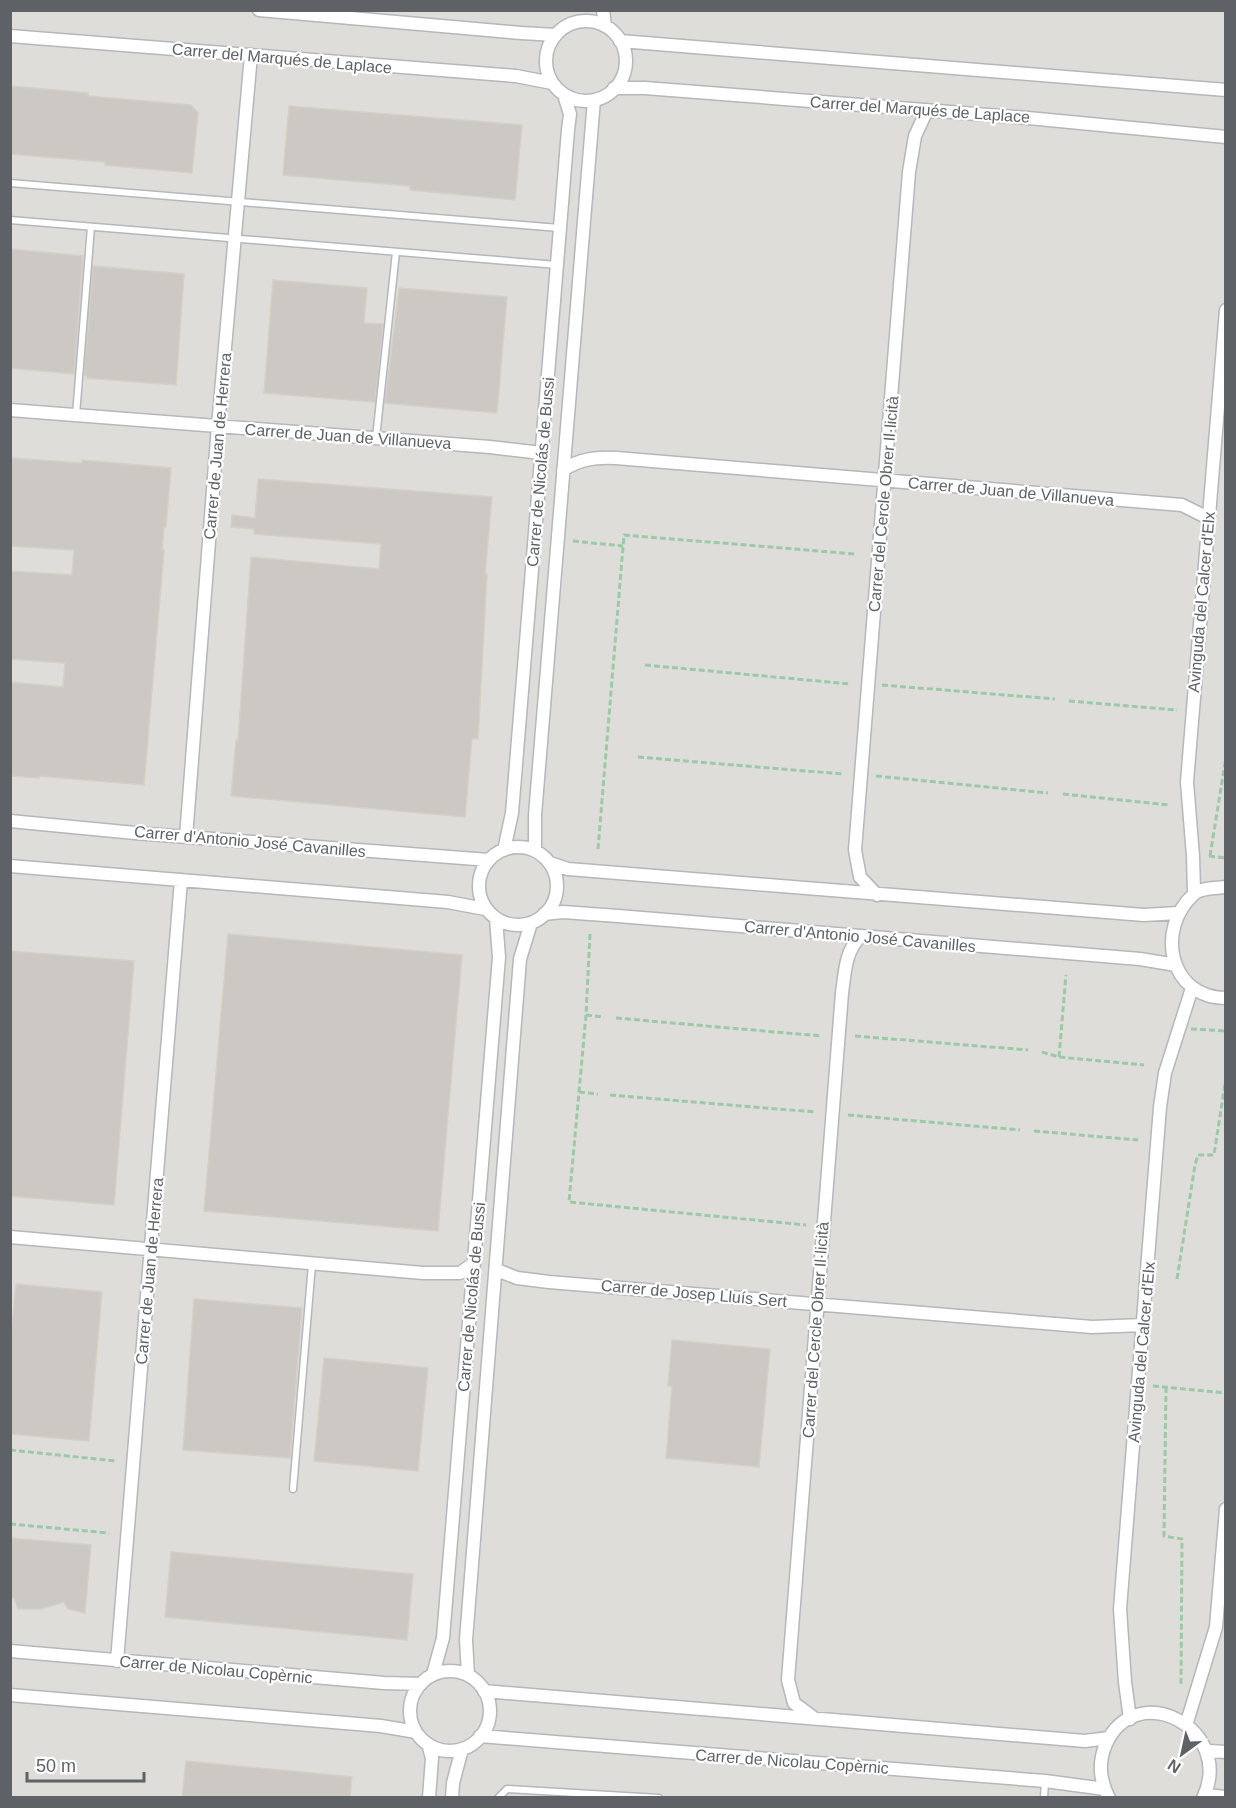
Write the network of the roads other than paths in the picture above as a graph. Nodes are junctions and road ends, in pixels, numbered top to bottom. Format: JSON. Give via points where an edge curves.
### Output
{"nodes":[{"id":1,"x":259,"y":10,"type":"edge"},
{"id":2,"x":574,"y":10,"type":"edge"},
{"id":3,"x":603,"y":10,"type":"edge"},
{"id":4,"x":571,"y":25,"type":"junction"},
{"id":5,"x":605,"y":26,"type":"junction"},
{"id":6,"x":556,"y":35,"type":"junction"},
{"id":7,"x":10,"y":36,"type":"edge"},
{"id":8,"x":620,"y":41,"type":"junction"},
{"id":9,"x":251,"y":55,"type":"junction"},
{"id":10,"x":552,"y":83,"type":"junction"},
{"id":11,"x":614,"y":88,"type":"junction"},
{"id":12,"x":1226,"y":90,"type":"edge"},
{"id":13,"x":564,"y":95,"type":"junction"},
{"id":14,"x":594,"y":100,"type":"junction"},
{"id":15,"x":927,"y":110,"type":"junction"},
{"id":16,"x":1226,"y":137,"type":"edge"},
{"id":17,"x":10,"y":183,"type":"edge"},
{"id":18,"x":238,"y":202,"type":"junction"},
{"id":19,"x":10,"y":220,"type":"edge"},
{"id":20,"x":91,"y":227,"type":"junction"},
{"id":21,"x":560,"y":228,"type":"junction"},
{"id":22,"x":235,"y":239,"type":"junction"},
{"id":23,"x":396,"y":252,"type":"junction"},
{"id":24,"x":557,"y":265,"type":"junction"},
{"id":25,"x":1226,"y":310,"type":"edge"},
{"id":26,"x":10,"y":410,"type":"edge"},
{"id":27,"x":76,"y":415,"type":"junction"},
{"id":28,"x":218,"y":426,"type":"junction"},
{"id":29,"x":376,"y":438,"type":"junction"},
{"id":30,"x":541,"y":453,"type":"junction"},
{"id":31,"x":563,"y":470,"type":"junction"},
{"id":32,"x":885,"y":480,"type":"junction"},
{"id":33,"x":1208,"y":518,"type":"junction"},
{"id":34,"x":10,"y":821,"type":"edge"},
{"id":35,"x":186,"y":837,"type":"junction"},
{"id":36,"x":504,"y":850,"type":"junction"},
{"id":37,"x":535,"y":851,"type":"junction"},
{"id":38,"x":489,"y":860,"type":"junction"},
{"id":39,"x":550,"y":863,"type":"junction"},
{"id":40,"x":10,"y":866,"type":"edge"},
{"id":41,"x":181,"y":880,"type":"junction"},
{"id":42,"x":1226,"y":887,"type":"edge"},
{"id":43,"x":1194,"y":893,"type":"junction"},
{"id":44,"x":877,"y":895,"type":"junction"},
{"id":45,"x":485,"y":909,"type":"junction"},
{"id":46,"x":1178,"y":913,"type":"junction"},
{"id":47,"x":544,"y":914,"type":"junction"},
{"id":48,"x":496,"y":919,"type":"junction"},
{"id":49,"x":531,"y":923,"type":"junction"},
{"id":50,"x":860,"y":937,"type":"junction"},
{"id":51,"x":1176,"y":965,"type":"junction"},
{"id":52,"x":1192,"y":988,"type":"junction"},
{"id":53,"x":1226,"y":998,"type":"edge"},
{"id":54,"x":10,"y":1238,"type":"edge"},
{"id":55,"x":151,"y":1249,"type":"junction"},
{"id":56,"x":312,"y":1263,"type":"junction"},
{"id":57,"x":474,"y":1263,"type":"junction"},
{"id":58,"x":497,"y":1270,"type":"junction"},
{"id":59,"x":817,"y":1303,"type":"junction"},
{"id":60,"x":1143,"y":1325,"type":"junction"},
{"id":61,"x":293,"y":1489,"type":"dead end"},
{"id":62,"x":1226,"y":1509,"type":"edge"},
{"id":63,"x":10,"y":1652,"type":"edge"},
{"id":64,"x":117,"y":1661,"type":"junction"},
{"id":65,"x":434,"y":1674,"type":"junction"},
{"id":66,"x":468,"y":1676,"type":"junction"},
{"id":67,"x":421,"y":1684,"type":"junction"},
{"id":68,"x":484,"y":1691,"type":"junction"},
{"id":69,"x":10,"y":1695,"type":"edge"},
{"id":70,"x":814,"y":1718,"type":"junction"},
{"id":71,"x":1130,"y":1719,"type":"junction"},
{"id":72,"x":1187,"y":1722,"type":"junction"},
{"id":73,"x":416,"y":1732,"type":"junction"},
{"id":74,"x":480,"y":1736,"type":"junction"},
{"id":75,"x":1109,"y":1738,"type":"junction"},
{"id":76,"x":428,"y":1744,"type":"junction"},
{"id":77,"x":462,"y":1749,"type":"junction"},
{"id":78,"x":1210,"y":1751,"type":"junction"},
{"id":79,"x":1226,"y":1752,"type":"edge"},
{"id":80,"x":1045,"y":1781,"type":"junction"},
{"id":81,"x":1107,"y":1793,"type":"edge"},
{"id":82,"x":1204,"y":1796,"type":"edge"},
{"id":83,"x":429,"y":1797,"type":"edge"},
{"id":84,"x":452,"y":1797,"type":"edge"},
{"id":85,"x":498,"y":1797,"type":"edge"},
{"id":86,"x":658,"y":1797,"type":"edge"},
{"id":87,"x":1044,"y":1797,"type":"edge"},
{"id":88,"x":1226,"y":1797,"type":"edge"}],
"edges":[{"from":1,"to":6,"type":"street"},
{"from":2,"to":4,"type":"street"},
{"from":3,"to":5,"type":"street"},
{"from":4,"to":5,"type":"street","via":[[590,21]]},
{"from":4,"to":6,"type":"street"},
{"from":5,"to":8,"type":"street"},
{"from":6,"to":10,"type":"street","via":[[546,58]]},
{"from":7,"to":9,"type":"street","name":"Carrer del Marqués de Laplace"},
{"from":8,"to":11,"type":"street","via":[[626,68]]},
{"from":8,"to":12,"type":"street"},
{"from":9,"to":10,"type":"street","name":"Carrer del Marqués de Laplace","via":[[516,76]]},
{"from":9,"to":18,"type":"street","name":"Carrer de Juan de Herrera"},
{"from":10,"to":13,"type":"street"},
{"from":11,"to":14,"type":"street"},
{"from":11,"to":15,"type":"street","name":"Carrer del Marqués de Laplace"},
{"from":13,"to":14,"type":"street","via":[[581,101]]},
{"from":13,"to":21,"type":"street","name":"Carrer de Nicolás de Bussi","via":[[570,114]]},
{"from":14,"to":31,"type":"street","name":"Carrer de Nicolás de Bussi"},
{"from":15,"to":16,"type":"street","name":"Carrer del Marqués de Laplace"},
{"from":15,"to":32,"type":"street","name":"Carrer del Cercle Obrer Il·licità","via":[[915,136],[909,172]]},
{"from":17,"to":18,"type":"lane"},
{"from":18,"to":21,"type":"lane"},
{"from":18,"to":22,"type":"street","name":"Carrer de Juan de Herrera"},
{"from":19,"to":20,"type":"lane"},
{"from":20,"to":22,"type":"lane"},
{"from":20,"to":27,"type":"lane"},
{"from":21,"to":24,"type":"street","name":"Carrer de Nicolás de Bussi"},
{"from":22,"to":23,"type":"lane"},
{"from":22,"to":28,"type":"street","name":"Carrer de Juan de Herrera"},
{"from":23,"to":24,"type":"lane"},
{"from":23,"to":29,"type":"lane"},
{"from":24,"to":30,"type":"street","name":"Carrer de Nicolás de Bussi"},
{"from":25,"to":33,"type":"street","name":"Avinguda del Calcer d'Elx"},
{"from":26,"to":27,"type":"street","name":"Carrer de Juan de Villanueva"},
{"from":27,"to":28,"type":"street","name":"Carrer de Juan de Villanueva"},
{"from":28,"to":29,"type":"street","name":"Carrer de Juan de Villanueva"},
{"from":28,"to":35,"type":"street","name":"Carrer de Juan de Herrera"},
{"from":29,"to":30,"type":"street","name":"Carrer de Juan de Villanueva"},
{"from":30,"to":36,"type":"street","name":"Carrer de Nicolás de Bussi","via":[[511,824]]},
{"from":31,"to":32,"type":"street","name":"Carrer de Juan de Villanueva","via":[[597,457]]},
{"from":31,"to":37,"type":"street","name":"Carrer de Nicolás de Bussi"},
{"from":32,"to":33,"type":"street","name":"Carrer de Juan de Villanueva","via":[[1182,505]]},
{"from":32,"to":44,"type":"street","name":"Carrer del Cercle Obrer Il·licità","via":[[855,849],[860,877]]},
{"from":33,"to":43,"type":"street","name":"Avinguda del Calcer d'Elx","via":[[1187,782]]},
{"from":34,"to":35,"type":"street","name":"Carrer d'Antonio José Cavanilles"},
{"from":35,"to":38,"type":"street","name":"Carrer d'Antonio José Cavanilles"},
{"from":36,"to":37,"type":"street","via":[[523,847]]},
{"from":36,"to":38,"type":"street"},
{"from":37,"to":39,"type":"street"},
{"from":38,"to":45,"type":"street","via":[[478,882]]},
{"from":39,"to":44,"type":"street","via":[[568,869]]},
{"from":39,"to":47,"type":"street","via":[[557,891],[551,908]]},
{"from":40,"to":41,"type":"street"},
{"from":41,"to":45,"type":"street","via":[[448,902]]},
{"from":41,"to":55,"type":"street","name":"Carrer de Juan de Herrera"},
{"from":42,"to":43,"type":"street"},
{"from":43,"to":46,"type":"street"},
{"from":44,"to":46,"type":"street","via":[[1144,915]]},
{"from":45,"to":48,"type":"street"},
{"from":46,"to":51,"type":"street","via":[[1170,936]]},
{"from":47,"to":49,"type":"street"},
{"from":47,"to":50,"type":"street","name":"Carrer d'Antonio José Cavanilles","via":[[618,916]]},
{"from":48,"to":49,"type":"street","via":[[511,925]]},
{"from":48,"to":57,"type":"street","name":"Carrer de Nicolás de Bussi","via":[[499,957]]},
{"from":49,"to":58,"type":"street","name":"Carrer de Nicolás de Bussi","via":[[520,959]]},
{"from":50,"to":51,"type":"street","name":"Carrer d'Antonio José Cavanilles"},
{"from":50,"to":59,"type":"street","name":"Carrer del Cercle Obrer Il·licità","via":[[852,944],[845,967]]},
{"from":51,"to":52,"type":"street"},
{"from":52,"to":53,"type":"street"},
{"from":52,"to":60,"type":"street","name":"Avinguda del Calcer d'Elx","via":[[1166,1073],[1160,1107]]},
{"from":54,"to":55,"type":"street"},
{"from":55,"to":56,"type":"street"},
{"from":55,"to":64,"type":"street","name":"Carrer de Juan de Herrera"},
{"from":56,"to":57,"type":"street","via":[[423,1274],[460,1273]]},
{"from":56,"to":61,"type":"lane"},
{"from":57,"to":65,"type":"street","name":"Carrer de Nicolás de Bussi","via":[[443,1638]]},
{"from":58,"to":59,"type":"street","name":"Carrer de Josep Lluís Sert","via":[[517,1278],[549,1282]]},
{"from":58,"to":66,"type":"street","name":"Carrer de Nicolás de Bussi","via":[[466,1640]]},
{"from":59,"to":60,"type":"street","name":"Carrer de Josep Lluís Sert","via":[[1092,1327]]},
{"from":59,"to":70,"type":"street","name":"Carrer del Cercle Obrer Il·licità","via":[[788,1680],[794,1703]]},
{"from":60,"to":71,"type":"street","name":"Avinguda del Calcer d'Elx","via":[[1120,1609]]},
{"from":62,"to":72,"type":"street","via":[[1216,1627]]},
{"from":63,"to":64,"type":"street","name":"Carrer de Nicolau Copèrnic"},
{"from":64,"to":67,"type":"street","name":"Carrer de Nicolau Copèrnic"},
{"from":65,"to":66,"type":"street","via":[[457,1671]]},
{"from":65,"to":67,"type":"street"},
{"from":66,"to":68,"type":"street"},
{"from":67,"to":73,"type":"street","via":[[410,1703]]},
{"from":68,"to":70,"type":"street"},
{"from":68,"to":74,"type":"street","via":[[489,1717]]},
{"from":69,"to":73,"type":"street"},
{"from":70,"to":75,"type":"street","via":[[1073,1740]]},
{"from":71,"to":72,"type":"street","via":[[1163,1713]]},
{"from":71,"to":75,"type":"street"},
{"from":72,"to":78,"type":"street"},
{"from":73,"to":76,"type":"street"},
{"from":74,"to":77,"type":"street"},
{"from":74,"to":80,"type":"street","name":"Carrer de Nicolau Copèrnic"},
{"from":75,"to":81,"type":"street","via":[[1102,1754],[1101,1772]]},
{"from":76,"to":77,"type":"street","via":[[443,1750]]},
{"from":76,"to":83,"type":"street","via":[[432,1758]]},
{"from":77,"to":84,"type":"street"},
{"from":78,"to":79,"type":"street"},
{"from":78,"to":82,"type":"street","via":[[1212,1774]]},
{"from":80,"to":81,"type":"street","name":"Carrer de Nicolau Copèrnic"},
{"from":80,"to":87,"type":"lane"},
{"from":82,"to":88,"type":"street"},
{"from":85,"to":86,"type":"lane","via":[[507,1789]]}]}
